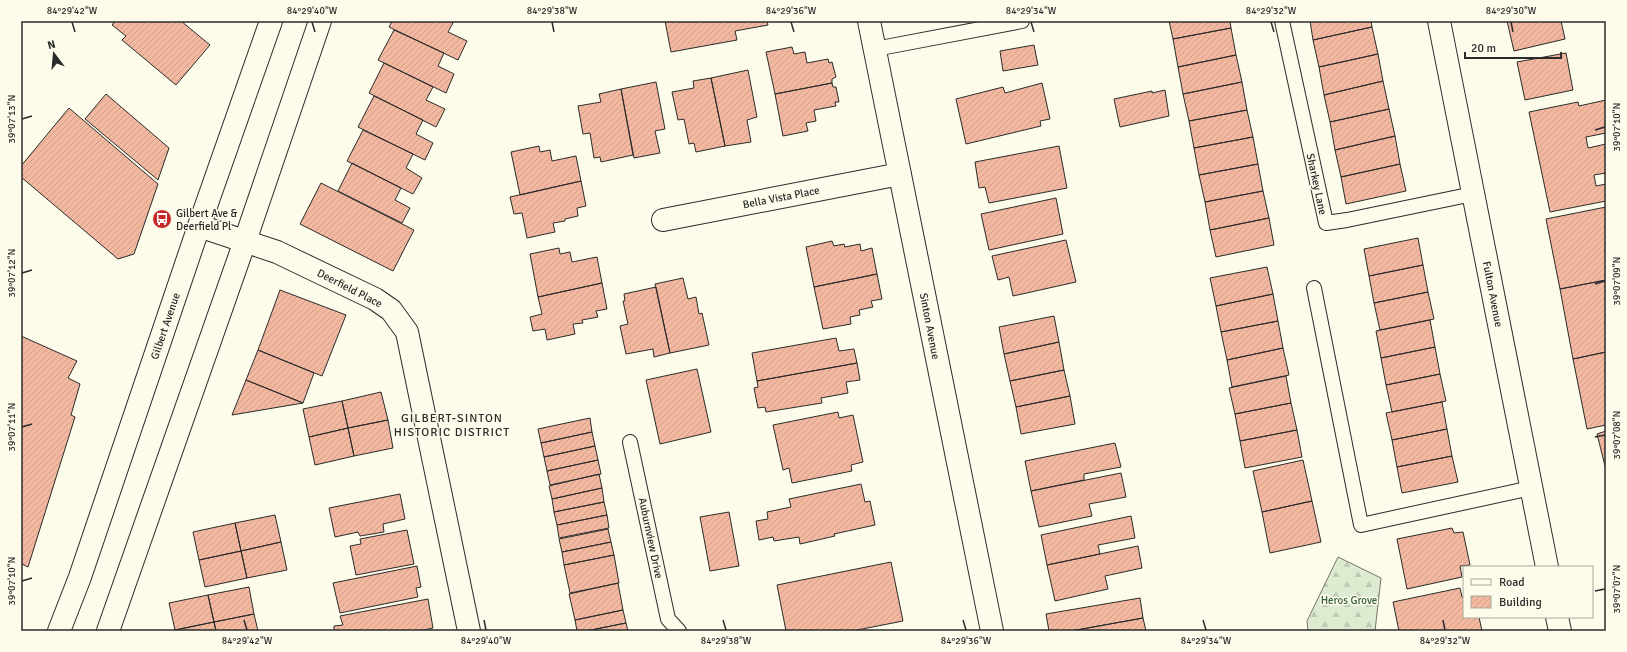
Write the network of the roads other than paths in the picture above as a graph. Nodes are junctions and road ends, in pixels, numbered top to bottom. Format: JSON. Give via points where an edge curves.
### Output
{"nodes":[{"id":1,"x":271,"y":21,"type":"edge"},
{"id":2,"x":320,"y":21,"type":"edge"},
{"id":3,"x":869,"y":21,"type":"edge"},
{"id":4,"x":1022,"y":21,"type":"edge"},
{"id":5,"x":1282,"y":21,"type":"edge"},
{"id":6,"x":1439,"y":21,"type":"edge"},
{"id":7,"x":875,"y":50,"type":"junction"},
{"id":8,"x":900,"y":174,"type":"junction"},
{"id":9,"x":1474,"y":194,"type":"junction"},
{"id":10,"x":663,"y":220,"type":"dead end"},
{"id":11,"x":199,"y":226,"type":"junction"},
{"id":12,"x":246,"y":241,"type":"junction"},
{"id":13,"x":1314,"y":288,"type":"dead end"},
{"id":14,"x":630,"y":442,"type":"dead end"},
{"id":15,"x":1531,"y":488,"type":"junction"},
{"id":16,"x":1547,"y":566,"type":"edge"},
{"id":17,"x":1557,"y":618,"type":"edge"},
{"id":18,"x":59,"y":631,"type":"edge"},
{"id":19,"x":108,"y":631,"type":"edge"},
{"id":20,"x":468,"y":631,"type":"edge"},
{"id":21,"x":679,"y":631,"type":"edge"},
{"id":22,"x":992,"y":631,"type":"edge"},
{"id":23,"x":1560,"y":631,"type":"edge"}],
"edges":[{"from":1,"to":11,"type":"street","name":"Gilbert Avenue"},
{"from":2,"to":12,"type":"street"},
{"from":3,"to":7,"type":"street","name":"Sinton Avenue"},
{"from":4,"to":7,"type":"lane"},
{"from":5,"to":9,"type":"lane","name":"Sharkey Lane","via":[[1326,223]]},
{"from":6,"to":9,"type":"street","name":"Fulton Avenue"},
{"from":7,"to":8,"type":"street","name":"Sinton Avenue"},
{"from":8,"to":10,"type":"street","name":"Bella Vista Place"},
{"from":8,"to":22,"type":"street","name":"Sinton Avenue"},
{"from":9,"to":15,"type":"street","name":"Fulton Avenue"},
{"from":11,"to":12,"type":"street","name":"Deerfield Place"},
{"from":11,"to":18,"type":"street","name":"Gilbert Avenue"},
{"from":12,"to":19,"type":"street"},
{"from":12,"to":20,"type":"street","name":"Deerfield Place","via":[[277,252],[375,299],[391,310],[407,332]]},
{"from":13,"to":15,"type":"lane","via":[[1360,525]]},
{"from":14,"to":21,"type":"lane","name":"Auburnview Drive","via":[[668,619]]},
{"from":15,"to":16,"type":"street","name":"Fulton Avenue"},
{"from":17,"to":23,"type":"street"}]}
